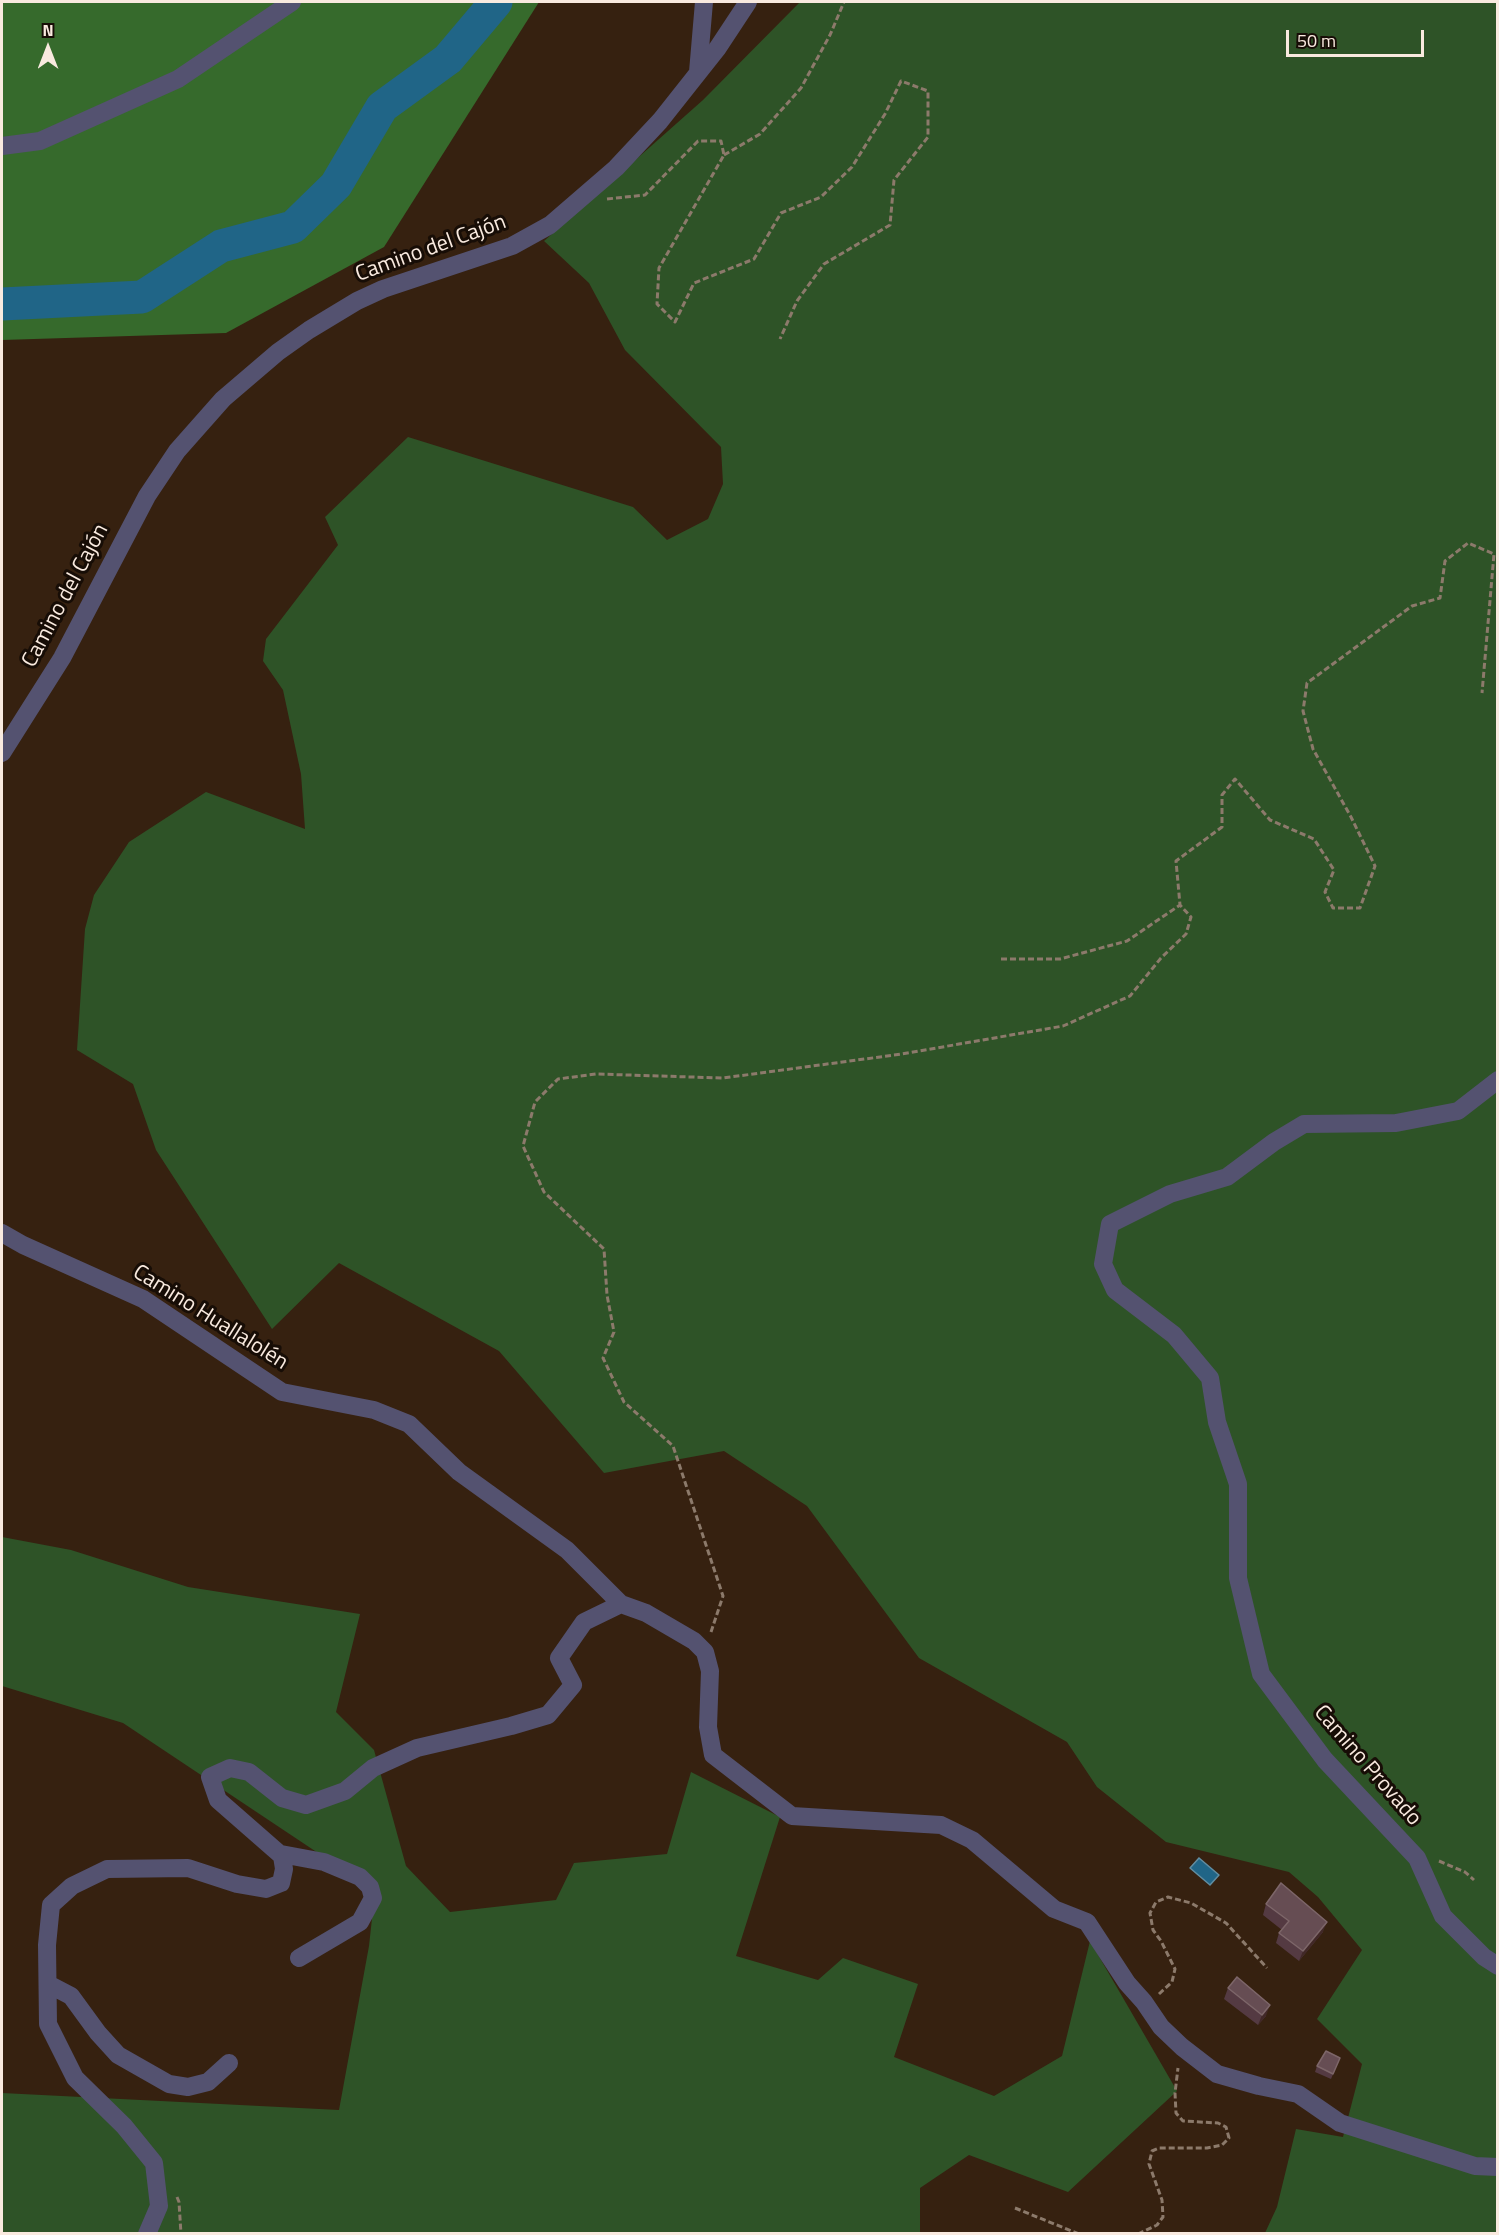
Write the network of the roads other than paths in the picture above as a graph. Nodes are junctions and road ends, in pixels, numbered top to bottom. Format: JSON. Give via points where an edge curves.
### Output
{"nodes":[{"id":1,"x":292,"y":2,"type":"edge"},
{"id":2,"x":704,"y":2,"type":"edge"},
{"id":3,"x":748,"y":2,"type":"edge"},
{"id":4,"x":698,"y":74,"type":"junction"},
{"id":5,"x":2,"y":146,"type":"edge"},
{"id":6,"x":2,"y":753,"type":"edge"},
{"id":7,"x":1497,"y":1080,"type":"edge"},
{"id":8,"x":2,"y":1233,"type":"edge"},
{"id":9,"x":621,"y":1604,"type":"junction"},
{"id":10,"x":281,"y":1854,"type":"junction"},
{"id":11,"x":299,"y":1958,"type":"dead end"},
{"id":12,"x":1497,"y":1966,"type":"edge"},
{"id":13,"x":48,"y":1984,"type":"junction"},
{"id":14,"x":228,"y":2063,"type":"dead end"},
{"id":15,"x":1497,"y":2167,"type":"edge"},
{"id":16,"x":147,"y":2234,"type":"edge"}],
"edges":[{"from":1,"to":5,"type":"street","via":[[178,79],[40,141]]},
{"from":2,"to":4,"type":"street"},
{"from":3,"to":4,"type":"street","name":"Camino del Cajón"},
{"from":4,"to":6,"type":"street","name":"Camino del Cajón","via":[[637,147],[550,225],[512,246],[383,289],[333,315],[278,352],[223,399],[177,451],[147,496],[62,657]]},
{"from":7,"to":12,"type":"street","name":"Camino Provado","via":[[1458,1111],[1396,1123],[1304,1124],[1227,1177],[1170,1194],[1110,1224],[1103,1264],[1115,1290],[1174,1335],[1210,1378],[1217,1422],[1238,1484],[1238,1578],[1261,1674],[1325,1760],[1417,1857],[1443,1916]]},
{"from":8,"to":9,"type":"street","name":"Camino Huallalolén","via":[[143,1299],[282,1392],[374,1410],[409,1424],[459,1472],[567,1550]]},
{"from":9,"to":10,"type":"street","via":[[584,1622],[559,1658],[573,1685],[548,1715],[417,1748],[373,1768],[345,1791],[306,1805],[282,1798],[249,1772],[230,1768],[210,1777],[218,1800]]},
{"from":9,"to":15,"type":"street","name":"Camino Huallalolén","via":[[646,1613],[694,1641],[705,1652],[710,1671],[708,1727],[713,1755],[792,1816],[941,1825],[972,1840],[1054,1909],[1087,1922],[1161,2026],[1217,2074],[1298,2094],[1340,2123],[1475,2166]]},
{"from":10,"to":11,"type":"street","via":[[324,1862],[360,1877],[370,1887],[373,1898],[360,1922]]},
{"from":10,"to":13,"type":"street","via":[[281,1883],[266,1889],[188,1868],[107,1869],[72,1886],[51,1905]]},
{"from":13,"to":14,"type":"street","via":[[71,1996],[118,2055],[169,2084],[208,2082]]},
{"from":13,"to":16,"type":"street","via":[[48,2024],[75,2078],[124,2126],[154,2163],[159,2206]]}]}
